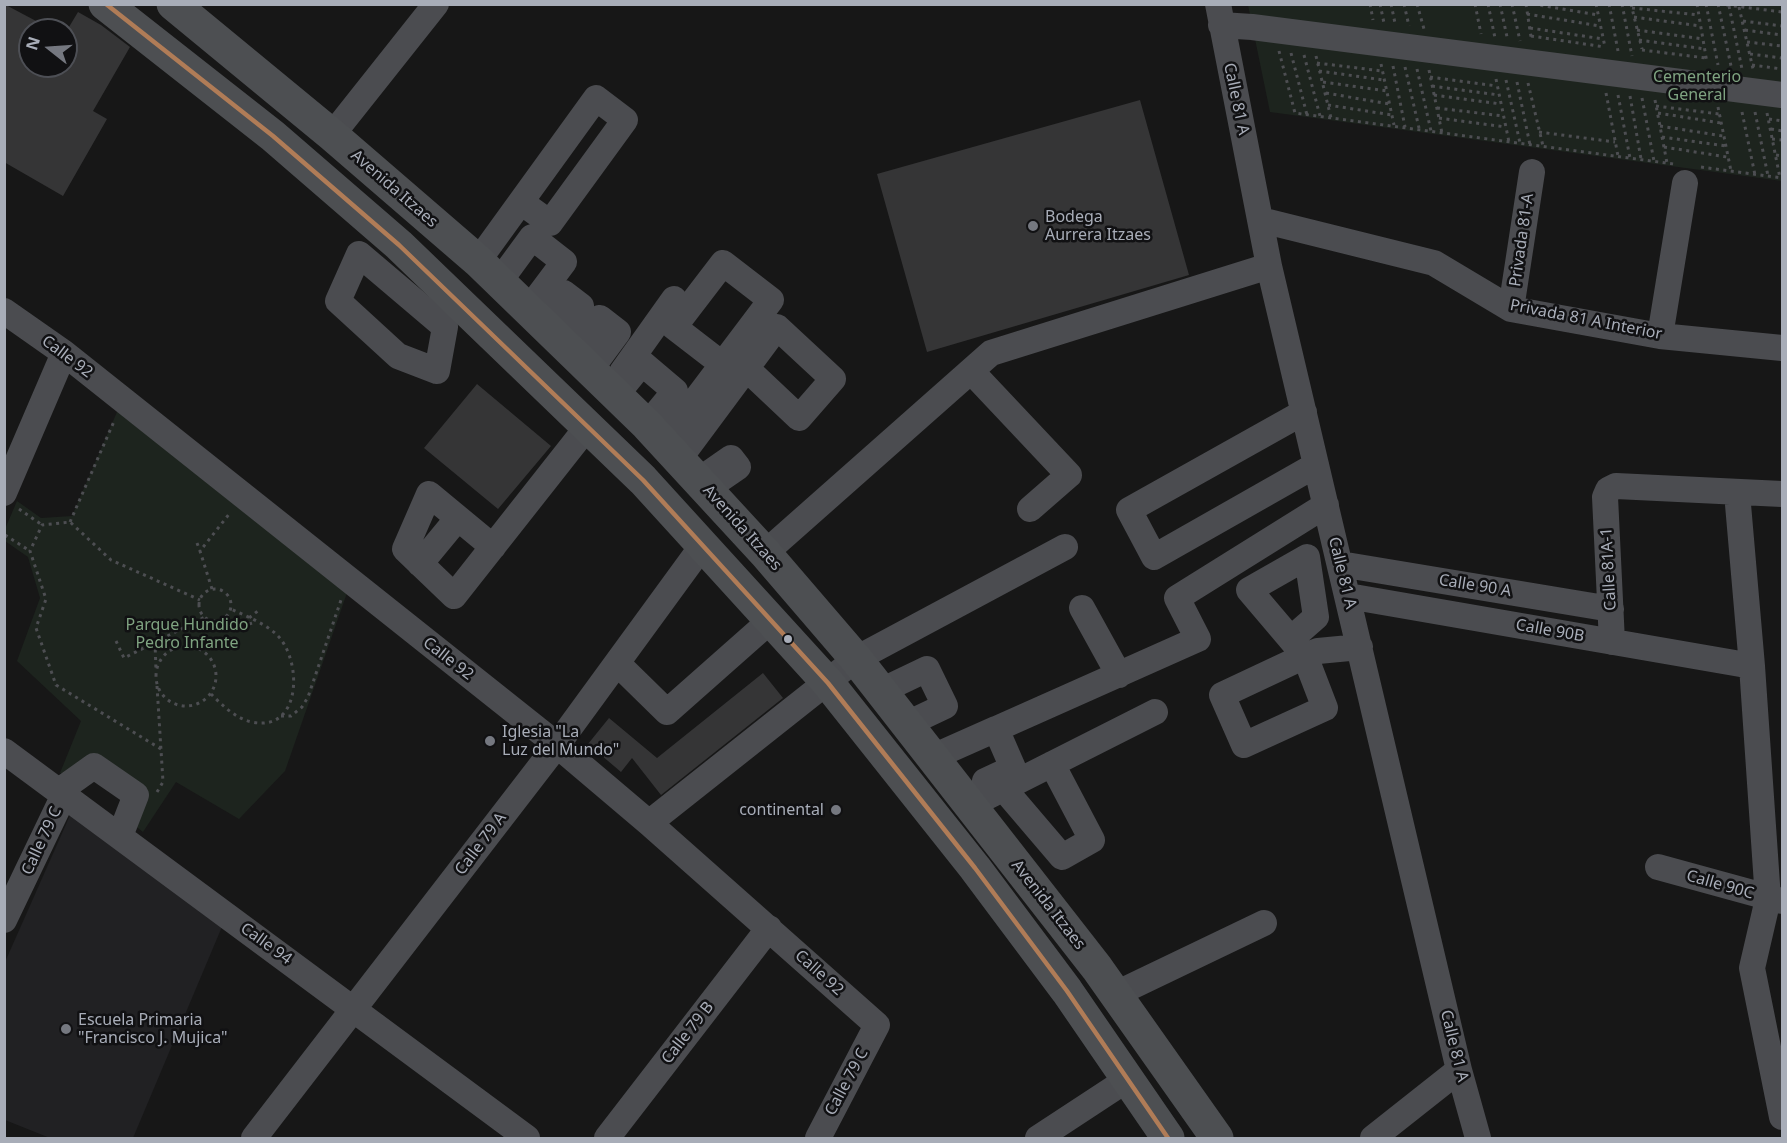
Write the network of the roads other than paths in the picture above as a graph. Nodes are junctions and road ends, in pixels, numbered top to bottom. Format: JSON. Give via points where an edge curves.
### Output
{"nodes":[{"id":1,"x":105,"y":4,"type":"edge"},
{"id":2,"x":173,"y":4,"type":"edge"},
{"id":3,"x":436,"y":4,"type":"edge"},
{"id":4,"x":1219,"y":15,"type":"edge"},
{"id":5,"x":1774,"y":101,"type":"edge"},
{"id":6,"x":332,"y":135,"type":"junction"},
{"id":7,"x":1532,"y":172,"type":"dead end"},
{"id":8,"x":1687,"y":172,"type":"road end"},
{"id":9,"x":522,"y":202,"type":"junction"},
{"id":10,"x":426,"y":216,"type":"junction"},
{"id":11,"x":1261,"y":220,"type":"junction"},
{"id":12,"x":399,"y":246,"type":"junction"},
{"id":13,"x":1269,"y":266,"type":"junction"},
{"id":14,"x":488,"y":272,"type":"junction"},
{"id":15,"x":669,"y":295,"type":"dead end"},
{"id":16,"x":1511,"y":309,"type":"junction"},
{"id":17,"x":445,"y":310,"type":"junction"},
{"id":18,"x":4,"y":311,"type":"edge"},
{"id":19,"x":1660,"y":336,"type":"junction"},
{"id":20,"x":1782,"y":348,"type":"edge"},
{"id":21,"x":64,"y":353,"type":"junction"},
{"id":22,"x":577,"y":357,"type":"junction"},
{"id":23,"x":734,"y":366,"type":"dead end"},
{"id":24,"x":971,"y":371,"type":"junction"},
{"id":25,"x":1304,"y":412,"type":"junction"},
{"id":26,"x":588,"y":426,"type":"junction"},
{"id":27,"x":678,"y":458,"type":"junction"},
{"id":28,"x":1316,"y":465,"type":"junction"},
{"id":29,"x":643,"y":480,"type":"junction"},
{"id":30,"x":1737,"y":493,"type":"junction"},
{"id":31,"x":1782,"y":494,"type":"edge"},
{"id":32,"x":11,"y":500,"type":"edge"},
{"id":33,"x":1326,"y":505,"type":"junction"},
{"id":34,"x":1030,"y":509,"type":"dead end"},
{"id":35,"x":458,"y":518,"type":"junction"},
{"id":36,"x":703,"y":545,"type":"junction"},
{"id":37,"x":493,"y":547,"type":"junction"},
{"id":38,"x":1065,"y":548,"type":"dead end"},
{"id":39,"x":765,"y":553,"type":"junction"},
{"id":40,"x":420,"y":564,"type":"junction"},
{"id":41,"x":1340,"y":564,"type":"junction"},
{"id":42,"x":1348,"y":596,"type":"junction"},
{"id":43,"x":1082,"y":608,"type":"dead end"},
{"id":44,"x":1611,"y":609,"type":"junction"},
{"id":45,"x":771,"y":620,"type":"junction"},
{"id":46,"x":1612,"y":642,"type":"junction"},
{"id":47,"x":1360,"y":647,"type":"junction"},
{"id":48,"x":1298,"y":648,"type":"dead end"},
{"id":49,"x":856,"y":659,"type":"junction"},
{"id":50,"x":617,"y":663,"type":"junction"},
{"id":51,"x":1752,"y":666,"type":"junction"},
{"id":52,"x":1119,"y":675,"type":"junction"},
{"id":53,"x":828,"y":683,"type":"junction"},
{"id":54,"x":881,"y":691,"type":"junction"},
{"id":55,"x":1155,"y":712,"type":"dead end"},
{"id":56,"x":907,"y":724,"type":"junction"},
{"id":57,"x":996,"y":729,"type":"junction"},
{"id":58,"x":557,"y":745,"type":"junction"},
{"id":59,"x":4,"y":751,"type":"edge"},
{"id":60,"x":933,"y":757,"type":"junction"},
{"id":61,"x":1052,"y":764,"type":"junction"},
{"id":62,"x":1004,"y":789,"type":"junction"},
{"id":63,"x":61,"y":793,"type":"junction"},
{"id":64,"x":965,"y":799,"type":"junction"},
{"id":65,"x":649,"y":823,"type":"junction"},
{"id":66,"x":120,"y":836,"type":"junction"},
{"id":67,"x":1658,"y":867,"type":"dead end"},
{"id":68,"x":1775,"y":900,"type":"edge"},
{"id":69,"x":4,"y":920,"type":"edge"},
{"id":70,"x":1264,"y":923,"type":"dead end"},
{"id":71,"x":769,"y":928,"type":"junction"},
{"id":72,"x":1097,"y":968,"type":"junction"},
{"id":73,"x":1067,"y":991,"type":"junction"},
{"id":74,"x":1116,"y":994,"type":"junction"},
{"id":75,"x":355,"y":1009,"type":"junction"},
{"id":76,"x":877,"y":1025,"type":"joint"},
{"id":77,"x":1459,"y":1070,"type":"junction"},
{"id":78,"x":1128,"y":1079,"type":"junction"},
{"id":79,"x":1782,"y":1117,"type":"edge"},
{"id":80,"x":254,"y":1138,"type":"edge"},
{"id":81,"x":526,"y":1138,"type":"edge"},
{"id":82,"x":607,"y":1138,"type":"edge"},
{"id":83,"x":818,"y":1138,"type":"edge"},
{"id":84,"x":1038,"y":1138,"type":"edge"},
{"id":85,"x":1168,"y":1138,"type":"edge"},
{"id":86,"x":1217,"y":1138,"type":"edge"},
{"id":87,"x":1373,"y":1138,"type":"edge"},
{"id":88,"x":1478,"y":1138,"type":"edge"}],
"edges":[{"from":1,"to":12,"type":"main road","via":[[273,136]]},
{"from":2,"to":6,"type":"main road","name":"Avenida Itzaes"},
{"from":3,"to":6,"type":"street"},
{"from":4,"to":5,"type":"street","via":[[1252,27]]},
{"from":4,"to":11,"type":"street","name":"Calle 81 A"},
{"from":6,"to":10,"type":"main road","name":"Avenida Itzaes"},
{"from":7,"to":16,"type":"street","name":"Privada 81-A"},
{"from":8,"to":19,"type":"street"},
{"from":9,"to":9,"type":"street","via":[[597,98],[625,120],[550,223]]},
{"from":9,"to":14,"type":"street"},
{"from":10,"to":12,"type":"main road"},
{"from":10,"to":14,"type":"main road","name":"Avenida Itzaes"},
{"from":11,"to":13,"type":"street","name":"Calle 81 A"},
{"from":11,"to":16,"type":"street","name":"Privada 81 A Interior","via":[[1434,263]]},
{"from":12,"to":17,"type":"main road"},
{"from":13,"to":24,"type":"street","via":[[991,353]]},
{"from":13,"to":25,"type":"street","name":"Calle 81 A"},
{"from":14,"to":22,"type":"main road","name":"Avenida Itzaes"},
{"from":14,"to":22,"type":"street","via":[[532,237],[564,262]]},
{"from":15,"to":22,"type":"street"},
{"from":16,"to":19,"type":"street","name":"Privada 81 A Interior"},
{"from":17,"to":17,"type":"street","via":[[359,254],[338,301],[398,356],[437,371]]},
{"from":17,"to":26,"type":"main road"},
{"from":18,"to":21,"type":"street","name":"Calle 92"},
{"from":19,"to":20,"type":"street","name":"Privada 81 A Interior"},
{"from":21,"to":32,"type":"street"},
{"from":21,"to":58,"type":"street","name":"Calle 92"},
{"from":22,"to":27,"type":"main road","name":"Avenida Itzaes"},
{"from":22,"to":27,"type":"street","via":[[642,363],[675,391]]},
{"from":23,"to":27,"type":"street"},
{"from":24,"to":34,"type":"street","via":[[1069,475]]},
{"from":24,"to":39,"type":"street"},
{"from":25,"to":28,"type":"street","name":"Calle 81 A"},
{"from":25,"to":28,"type":"street","via":[[1129,510],[1154,557]]},
{"from":26,"to":29,"type":"main road"},
{"from":26,"to":37,"type":"street"},
{"from":27,"to":29,"type":"main road"},
{"from":27,"to":39,"type":"main road","name":"Avenida Itzaes"},
{"from":28,"to":33,"type":"street","name":"Calle 81 A"},
{"from":29,"to":36,"type":"main road"},
{"from":30,"to":31,"type":"street"},
{"from":30,"to":44,"type":"street","name":"Calle 81A-1","via":[[1616,486],[1608,490],[1605,497]]},
{"from":30,"to":51,"type":"street"},
{"from":33,"to":41,"type":"street","name":"Calle 81 A"},
{"from":33,"to":52,"type":"street","via":[[1177,598],[1198,639]]},
{"from":35,"to":37,"type":"street"},
{"from":35,"to":40,"type":"street"},
{"from":35,"to":40,"type":"street","via":[[429,494],[405,549]]},
{"from":36,"to":45,"type":"main road"},
{"from":36,"to":50,"type":"street","name":"Calle 79 A"},
{"from":37,"to":40,"type":"street","via":[[454,596]]},
{"from":38,"to":49,"type":"street"},
{"from":39,"to":49,"type":"main road","name":"Avenida Itzaes"},
{"from":41,"to":42,"type":"street","name":"Calle 81 A"},
{"from":41,"to":44,"type":"street","name":"Calle 90 A"},
{"from":42,"to":46,"type":"street","name":"Calle 90B"},
{"from":42,"to":47,"type":"street","name":"Calle 81 A"},
{"from":43,"to":52,"type":"street"},
{"from":44,"to":46,"type":"street","name":"Calle 81A-1"},
{"from":45,"to":50,"type":"street","via":[[667,712]]},
{"from":45,"to":53,"type":"main road"},
{"from":46,"to":51,"type":"street","name":"Calle 90B"},
{"from":47,"to":48,"type":"street","via":[[1318,651]]},
{"from":47,"to":77,"type":"street","name":"Calle 81 A"},
{"from":49,"to":53,"type":"street"},
{"from":49,"to":54,"type":"main road","name":"Avenida Itzaes"},
{"from":50,"to":58,"type":"street","name":"Calle 79 A"},
{"from":51,"to":68,"type":"street"},
{"from":52,"to":57,"type":"street"},
{"from":53,"to":65,"type":"street"},
{"from":53,"to":73,"type":"main road"},
{"from":54,"to":56,"type":"main road","name":"Avenida Itzaes"},
{"from":54,"to":56,"type":"street","via":[[927,669],[945,706]]},
{"from":55,"to":61,"type":"street"},
{"from":56,"to":60,"type":"main road","name":"Avenida Itzaes"},
{"from":57,"to":60,"type":"street"},
{"from":57,"to":64,"type":"street","via":[[1013,768]]},
{"from":58,"to":65,"type":"street","name":"Calle 92"},
{"from":58,"to":75,"type":"street","name":"Calle 79 A"},
{"from":59,"to":63,"type":"street","name":"Calle 94"},
{"from":60,"to":64,"type":"main road","name":"Avenida Itzaes"},
{"from":61,"to":62,"type":"street"},
{"from":61,"to":62,"type":"street","via":[[1092,840],[1062,857]]},
{"from":62,"to":64,"type":"street"},
{"from":63,"to":66,"type":"street","name":"Calle 94"},
{"from":63,"to":66,"type":"street","via":[[94,766],[136,795]]},
{"from":63,"to":69,"type":"street","name":"Calle 79 C"},
{"from":64,"to":72,"type":"main road","name":"Avenida Itzaes"},
{"from":65,"to":71,"type":"street","name":"Calle 92"},
{"from":66,"to":75,"type":"street","name":"Calle 94"},
{"from":67,"to":68,"type":"street","name":"Calle 90C"},
{"from":68,"to":79,"type":"street","via":[[1752,968]]},
{"from":70,"to":74,"type":"street"},
{"from":71,"to":76,"type":"street","name":"Calle 92"},
{"from":71,"to":82,"type":"street","name":"Calle 79 B"},
{"from":72,"to":73,"type":"main road"},
{"from":72,"to":74,"type":"main road","name":"Avenida Itzaes"},
{"from":73,"to":78,"type":"main road"},
{"from":74,"to":86,"type":"main road","name":"Avenida Itzaes"},
{"from":75,"to":80,"type":"street","name":"Calle 79 A"},
{"from":75,"to":81,"type":"street","name":"Calle 94"},
{"from":76,"to":83,"type":"street","name":"Calle 79 C"},
{"from":77,"to":87,"type":"street"},
{"from":77,"to":88,"type":"street","name":"Calle 81 A"},
{"from":78,"to":84,"type":"street"},
{"from":78,"to":85,"type":"main road"}]}
